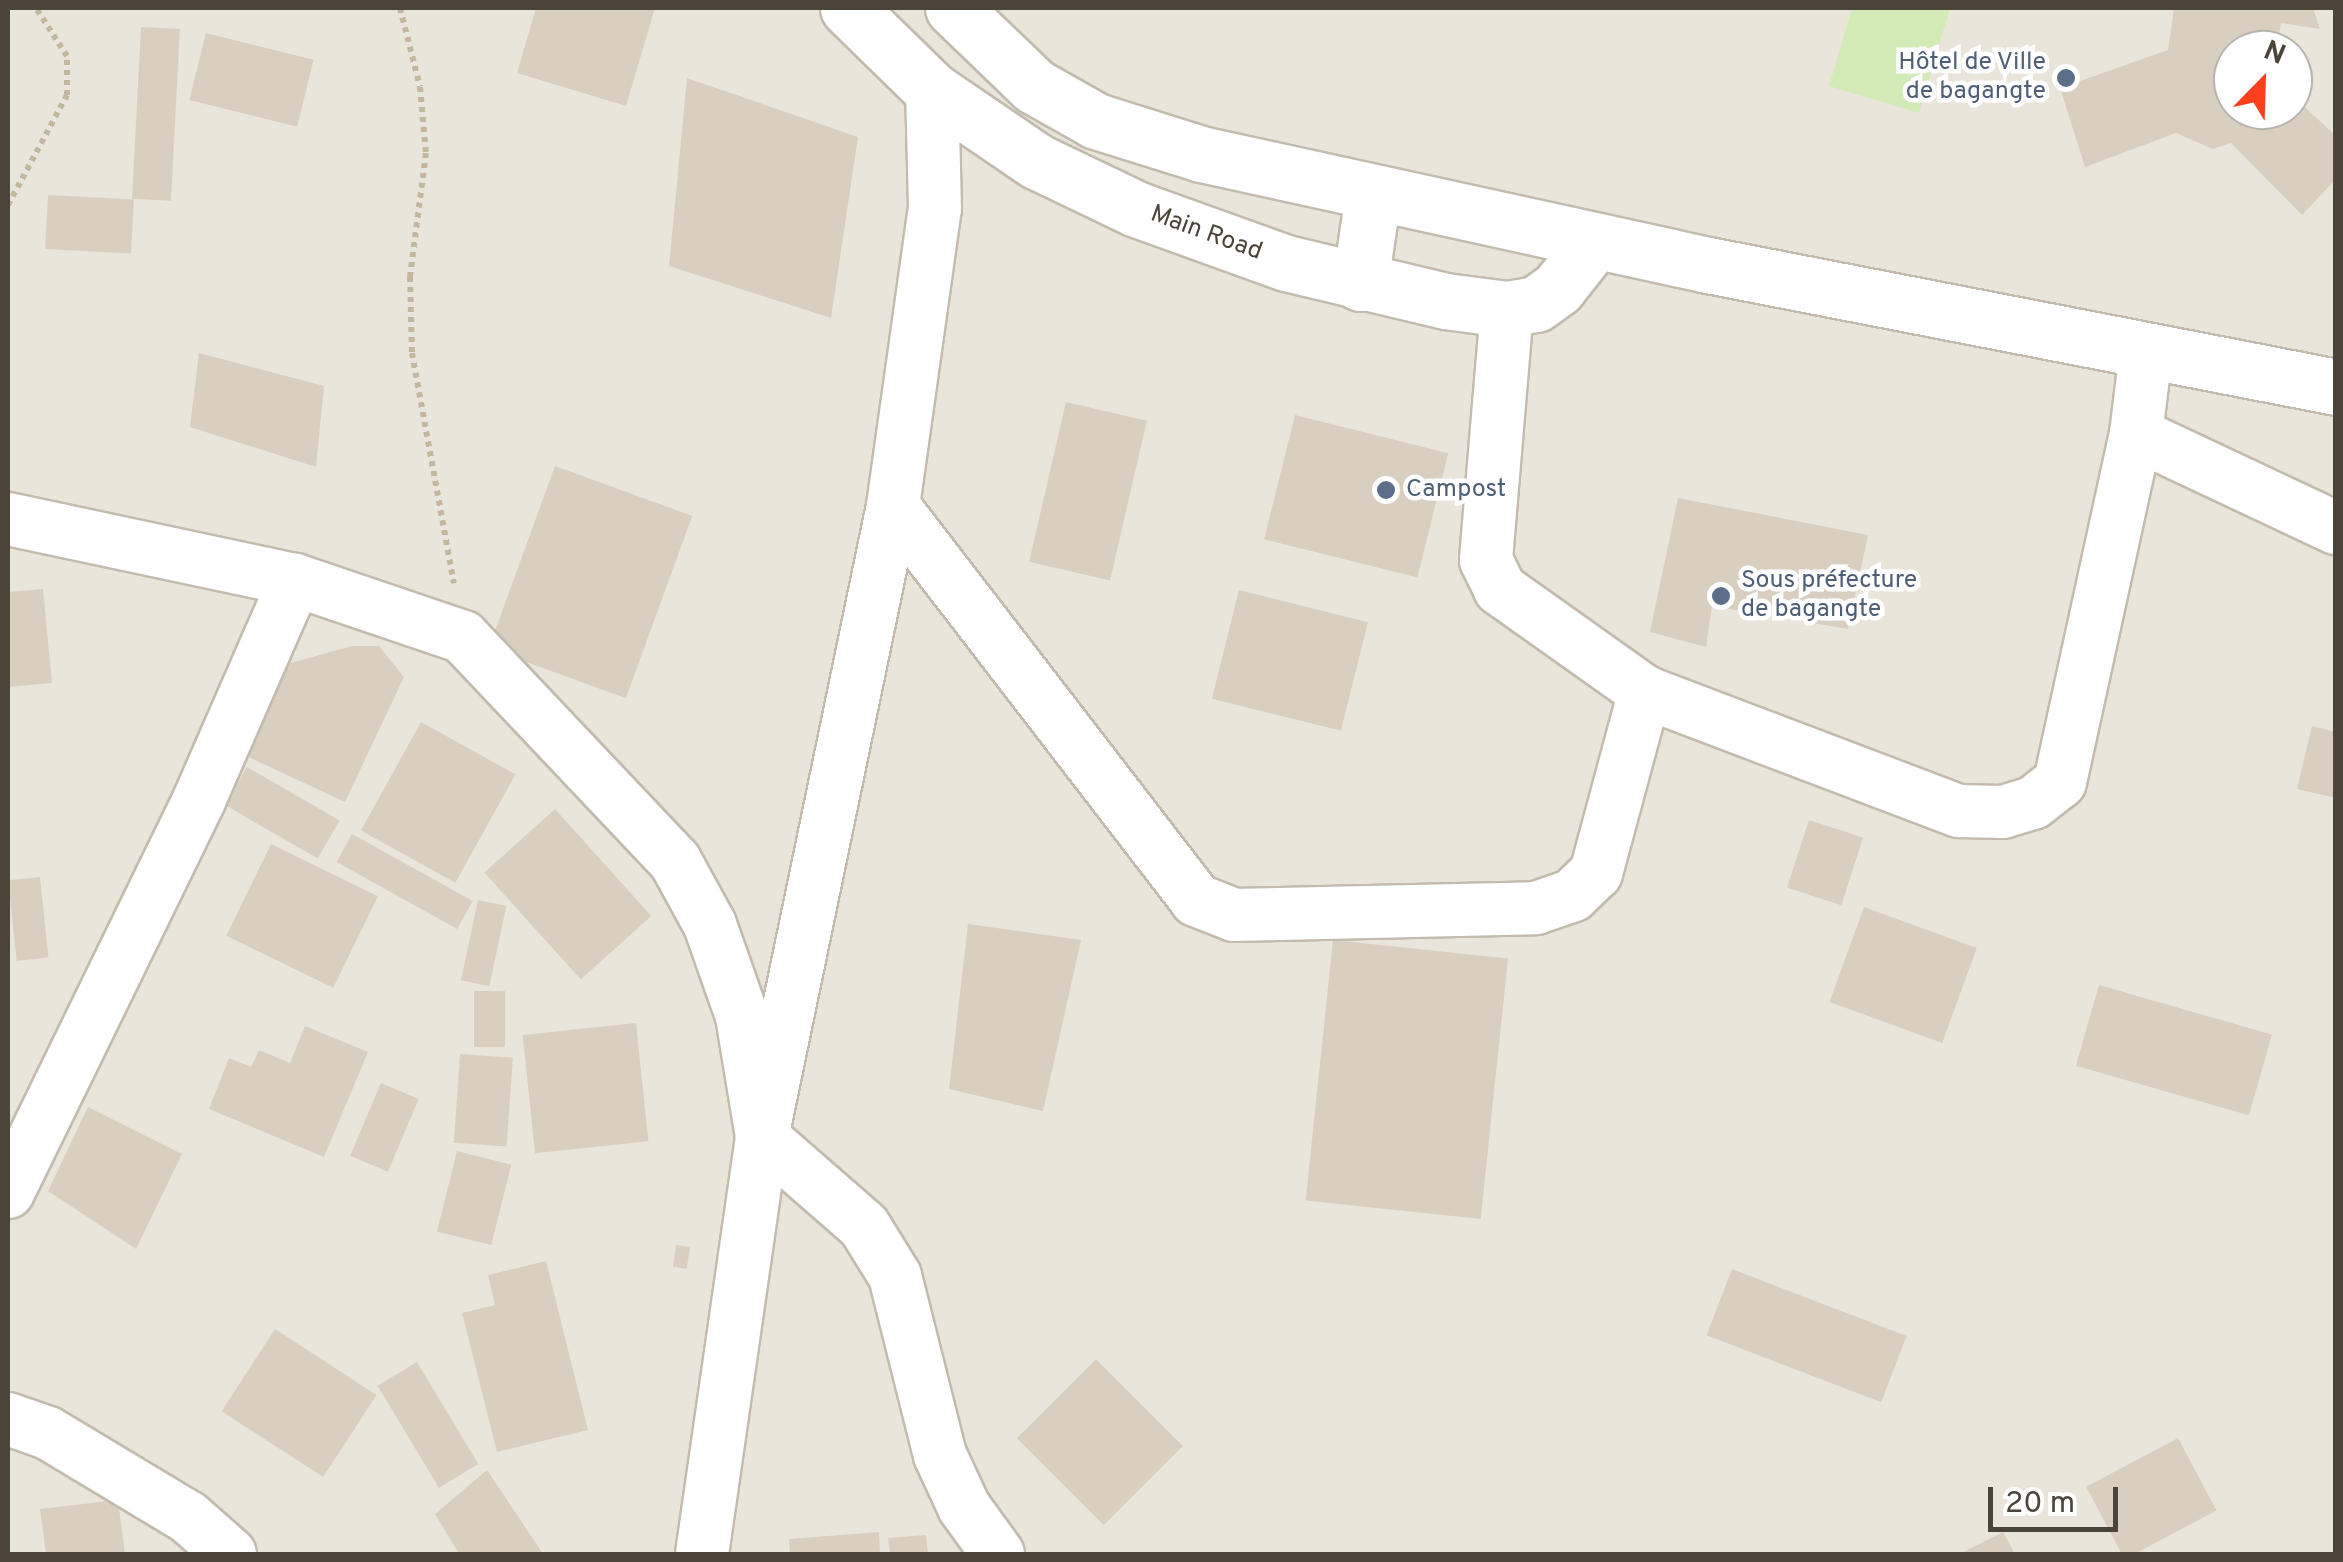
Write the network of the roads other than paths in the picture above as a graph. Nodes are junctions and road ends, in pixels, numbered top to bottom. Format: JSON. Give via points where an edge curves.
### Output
{"nodes":[{"id":1,"x":848,"y":8,"type":"edge"},
{"id":2,"x":953,"y":8,"type":"edge"},
{"id":3,"x":932,"y":90,"type":"junction"},
{"id":4,"x":1372,"y":194,"type":"junction"},
{"id":5,"x":1595,"y":241,"type":"junction"},
{"id":6,"x":1360,"y":283,"type":"junction"},
{"id":7,"x":1508,"y":309,"type":"junction"},
{"id":8,"x":2146,"y":354,"type":"junction"},
{"id":9,"x":2336,"y":388,"type":"edge"},
{"id":10,"x":2136,"y":434,"type":"junction"},
{"id":11,"x":893,"y":506,"type":"junction"},
{"id":12,"x":8,"y":519,"type":"edge"},
{"id":13,"x":2336,"y":528,"type":"edge"},
{"id":14,"x":294,"y":580,"type":"junction"},
{"id":15,"x":1645,"y":692,"type":"junction"},
{"id":16,"x":762,"y":1136,"type":"junction"},
{"id":17,"x":8,"y":1192,"type":"edge"},
{"id":18,"x":8,"y":1418,"type":"edge"},
{"id":19,"x":230,"y":1554,"type":"edge"},
{"id":20,"x":702,"y":1554,"type":"edge"},
{"id":21,"x":998,"y":1554,"type":"edge"}],
"edges":[{"from":1,"to":3,"type":"street","name":"Main Road"},
{"from":2,"to":4,"type":"street","via":[[1034,86],[1096,120],[1200,154]]},
{"from":3,"to":6,"type":"street","name":"Main Road","via":[[1036,161],[1136,209]]},
{"from":3,"to":11,"type":"street","via":[[935,209]]},
{"from":4,"to":5,"type":"street"},
{"from":4,"to":6,"type":"street"},
{"from":5,"to":7,"type":"street","via":[[1558,288],[1536,304]]},
{"from":5,"to":8,"type":"street"},
{"from":6,"to":7,"type":"street","name":"Main Road"},
{"from":7,"to":15,"type":"street","via":[[1486,560],[1500,589],[1532,618]]},
{"from":8,"to":9,"type":"street"},
{"from":8,"to":10,"type":"street"},
{"from":10,"to":13,"type":"street"},
{"from":10,"to":15,"type":"street","via":[[2060,782],[2033,803],[2003,812],[1959,811]]},
{"from":11,"to":15,"type":"street","via":[[1196,900],[1234,915],[1536,908],[1573,895],[1596,873]]},
{"from":11,"to":16,"type":"street"},
{"from":12,"to":14,"type":"street"},
{"from":14,"to":16,"type":"street","via":[[464,637],[675,861],[710,925],[742,1016]]},
{"from":14,"to":17,"type":"street","via":[[199,800]]},
{"from":16,"to":20,"type":"street"},
{"from":16,"to":21,"type":"street","via":[[864,1226],[895,1276],[940,1455],[964,1507]]},
{"from":18,"to":19,"type":"street","via":[[48,1434],[188,1517]]}]}
